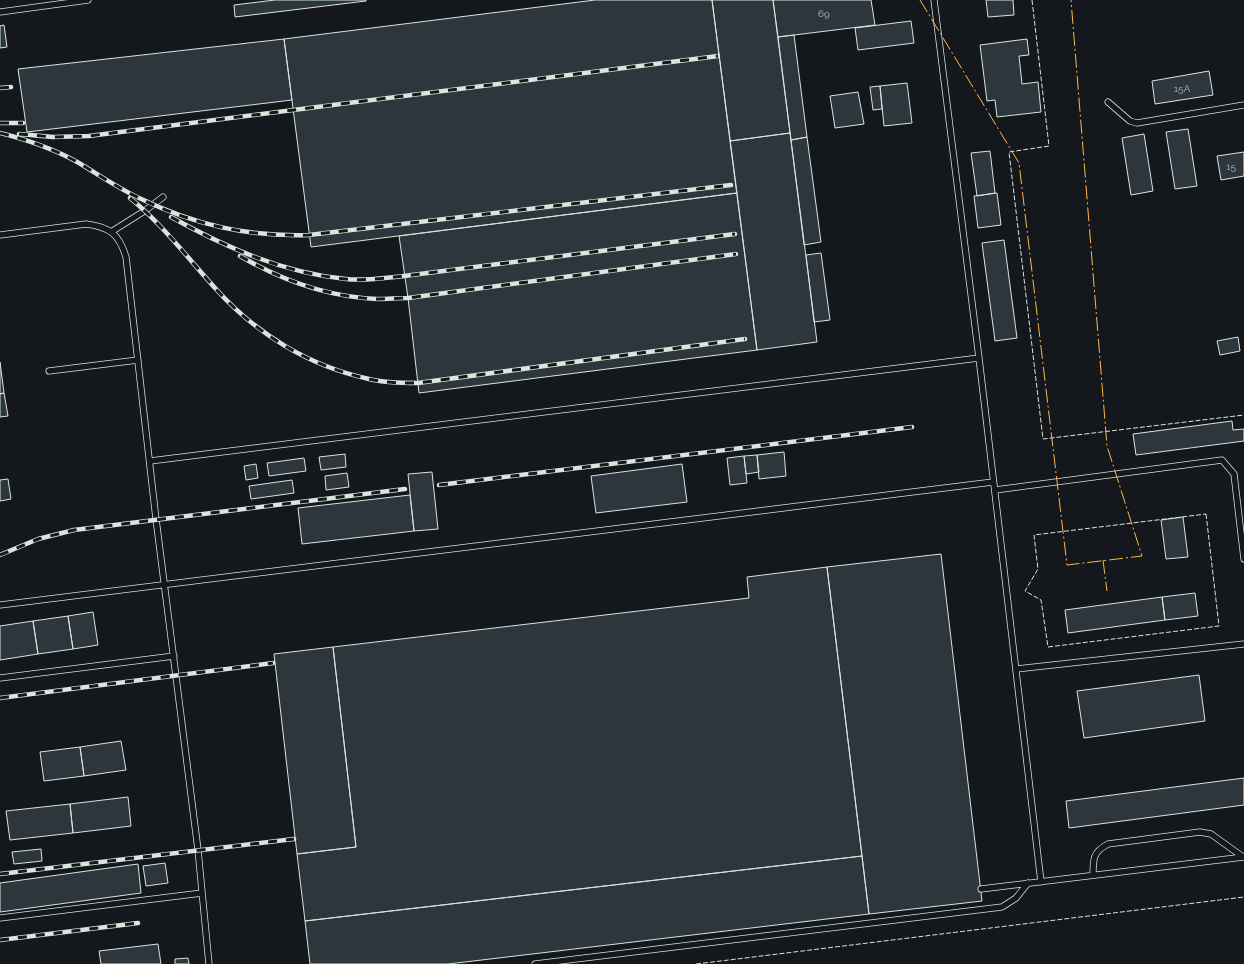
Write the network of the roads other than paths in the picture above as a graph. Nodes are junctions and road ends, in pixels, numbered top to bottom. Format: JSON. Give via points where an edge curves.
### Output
{"nodes":[{"id":1,"x":88,"y":0,"type":"edge"},
{"id":2,"x":934,"y":0,"type":"edge"},
{"id":3,"x":0,"y":12,"type":"edge"},
{"id":4,"x":1108,"y":102,"type":"dead end"},
{"id":5,"x":1244,"y":105,"type":"edge"},
{"id":6,"x":163,"y":197,"type":"dead end"},
{"id":7,"x":111,"y":232,"type":"junction"},
{"id":8,"x":0,"y":235,"type":"edge"},
{"id":9,"x":979,"y":358,"type":"junction"},
{"id":10,"x":138,"y":360,"type":"junction"},
{"id":11,"x":49,"y":371,"type":"dead end"},
{"id":12,"x":150,"y":461,"type":"junction"},
{"id":13,"x":994,"y":482,"type":"junction"},
{"id":14,"x":995,"y":490,"type":"junction"},
{"id":15,"x":1244,"y":559,"type":"edge"},
{"id":16,"x":164,"y":584,"type":"junction"},
{"id":17,"x":0,"y":605,"type":"edge"},
{"id":18,"x":1244,"y":644,"type":"edge"},
{"id":19,"x":174,"y":656,"type":"junction"},
{"id":20,"x":1016,"y":669,"type":"junction"},
{"id":21,"x":0,"y":678,"type":"edge"},
{"id":22,"x":1244,"y":857,"type":"edge"},
{"id":23,"x":1093,"y":875,"type":"junction"},
{"id":24,"x":1041,"y":882,"type":"junction"},
{"id":25,"x":1028,"y":883,"type":"junction"},
{"id":26,"x":981,"y":889,"type":"dead end"},
{"id":27,"x":202,"y":893,"type":"junction"},
{"id":28,"x":0,"y":918,"type":"edge"},
{"id":29,"x":209,"y":964,"type":"edge"},
{"id":30,"x":535,"y":964,"type":"edge"}],
"edges":[{"from":1,"to":3,"type":"lane"},
{"from":2,"to":9,"type":"lane"},
{"from":4,"to":5,"type":"lane","via":[[1130,120],[1137,122]]},
{"from":6,"to":7,"type":"lane"},
{"from":7,"to":8,"type":"lane","via":[[86,224]]},
{"from":7,"to":10,"type":"lane","via":[[121,242],[126,257]]},
{"from":9,"to":12,"type":"lane"},
{"from":9,"to":13,"type":"lane"},
{"from":10,"to":11,"type":"lane"},
{"from":10,"to":12,"type":"lane"},
{"from":12,"to":16,"type":"lane"},
{"from":13,"to":14,"type":"lane"},
{"from":13,"to":16,"type":"lane"},
{"from":14,"to":15,"type":"lane","via":[[1222,460],[1234,474]]},
{"from":14,"to":20,"type":"lane"},
{"from":16,"to":17,"type":"lane"},
{"from":16,"to":19,"type":"lane"},
{"from":18,"to":20,"type":"lane"},
{"from":19,"to":21,"type":"lane"},
{"from":19,"to":27,"type":"lane"},
{"from":20,"to":24,"type":"lane"},
{"from":22,"to":23,"type":"lane"},
{"from":22,"to":23,"type":"lane","via":[[1211,834],[1200,832],[1108,844],[1101,848],[1093,859]]},
{"from":23,"to":24,"type":"lane"},
{"from":24,"to":25,"type":"lane"},
{"from":25,"to":26,"type":"lane"},
{"from":25,"to":30,"type":"lane","via":[[1016,898],[1002,907]]},
{"from":27,"to":28,"type":"lane"},
{"from":27,"to":29,"type":"lane"}]}
